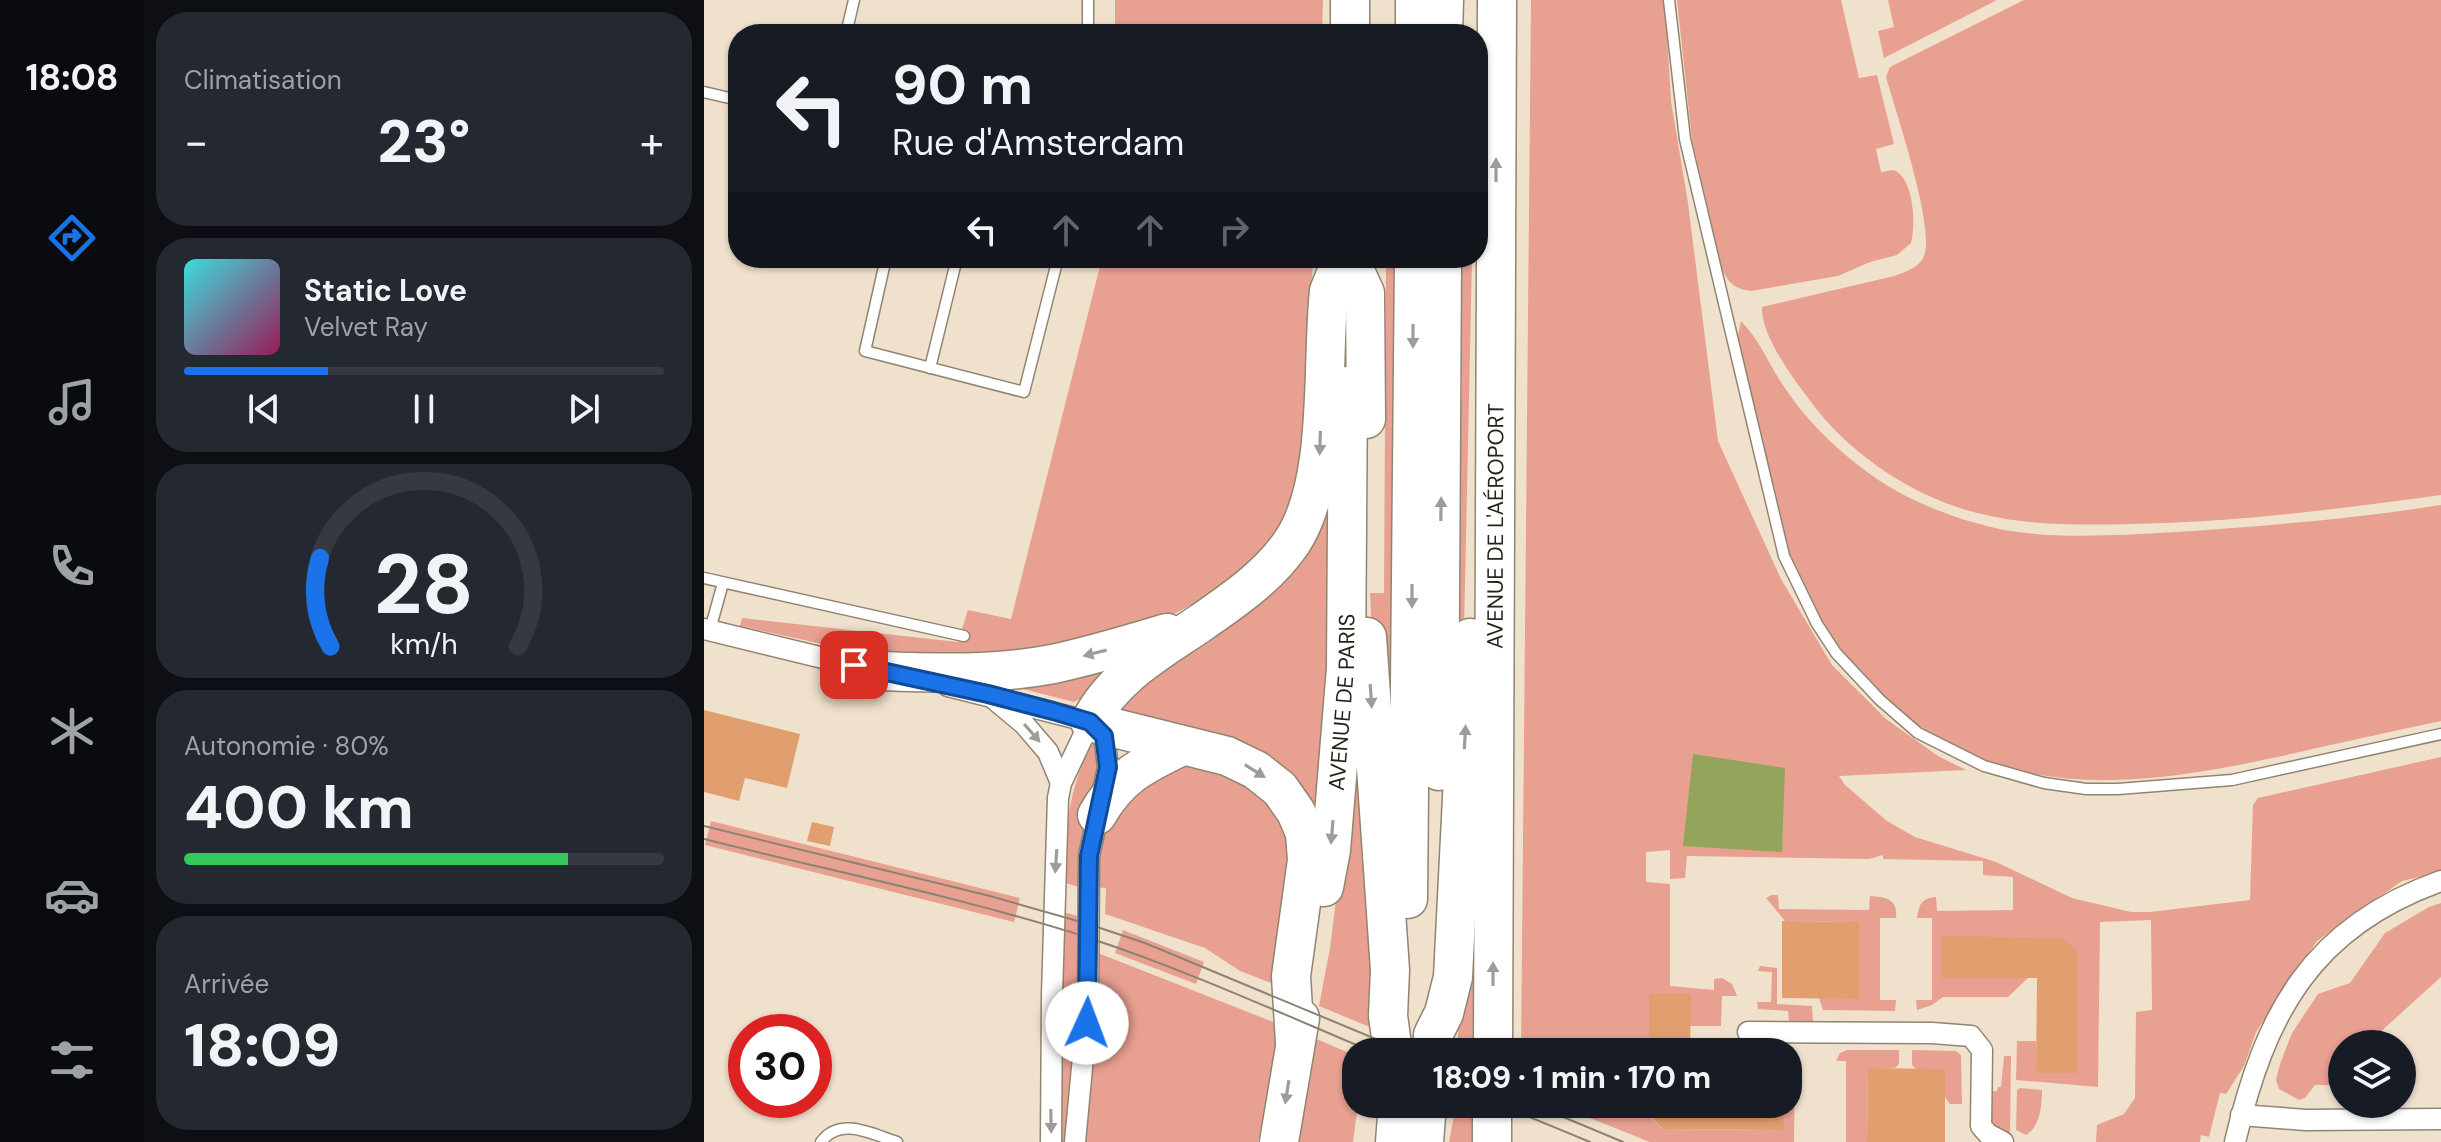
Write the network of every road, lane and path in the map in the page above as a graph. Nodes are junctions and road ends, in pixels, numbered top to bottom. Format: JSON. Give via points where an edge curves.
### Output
{"nodes":[{"id":1,"x":854,"y":0,"type":"edge"},
{"id":2,"x":1088,"y":0,"type":"edge"},
{"id":3,"x":1350,"y":0,"type":"edge"},
{"id":4,"x":1415,"y":0,"type":"edge"},
{"id":5,"x":1444,"y":0,"type":"edge"},
{"id":6,"x":1497,"y":0,"type":"edge"},
{"id":7,"x":1669,"y":0,"type":"edge"},
{"id":8,"x":848,"y":24,"type":"edge"},
{"id":9,"x":1088,"y":24,"type":"edge"},
{"id":10,"x":1350,"y":24,"type":"edge"},
{"id":11,"x":1415,"y":24,"type":"edge"},
{"id":12,"x":1443,"y":24,"type":"edge"},
{"id":13,"x":704,"y":92,"type":"edge"},
{"id":14,"x":728,"y":98,"type":"edge"},
{"id":15,"x":1496,"y":248,"type":"junction"},
{"id":16,"x":1488,"y":267,"type":"edge"},
{"id":17,"x":884,"y":268,"type":"edge"},
{"id":18,"x":955,"y":268,"type":"edge"},
{"id":19,"x":1055,"y":268,"type":"edge"},
{"id":20,"x":1341,"y":268,"type":"edge"},
{"id":21,"x":1348,"y":268,"type":"edge"},
{"id":22,"x":1354,"y":268,"type":"edge"},
{"id":23,"x":1414,"y":268,"type":"edge"},
{"id":24,"x":1442,"y":268,"type":"edge"},
{"id":25,"x":1488,"y":268,"type":"edge"},
{"id":26,"x":930,"y":368,"type":"junction"},
{"id":27,"x":704,"y":578,"type":"edge"},
{"id":28,"x":723,"y":583,"type":"junction"},
{"id":29,"x":1197,"y":625,"type":"junction"},
{"id":30,"x":707,"y":630,"type":"edge"},
{"id":31,"x":964,"y":636,"type":"dead end"},
{"id":32,"x":879,"y":671,"type":"junction"},
{"id":33,"x":988,"y":694,"type":"junction"},
{"id":34,"x":1090,"y":722,"type":"junction"},
{"id":35,"x":2441,"y":734,"type":"edge"},
{"id":36,"x":1182,"y":746,"type":"junction"},
{"id":37,"x":1061,"y":783,"type":"junction"},
{"id":38,"x":1097,"y":815,"type":"junction"},
{"id":39,"x":2441,"y":881,"type":"edge"},
{"id":40,"x":1748,"y":1032,"type":"dead end"},
{"id":41,"x":1391,"y":1038,"type":"edge"},
{"id":42,"x":1421,"y":1038,"type":"edge"},
{"id":43,"x":1423,"y":1038,"type":"edge"},
{"id":44,"x":1427,"y":1038,"type":"edge"},
{"id":45,"x":1493,"y":1038,"type":"edge"},
{"id":46,"x":1295,"y":1042,"type":"junction"},
{"id":47,"x":2241,"y":1115,"type":"junction"},
{"id":48,"x":1397,"y":1118,"type":"edge"},
{"id":49,"x":1426,"y":1118,"type":"edge"},
{"id":50,"x":1492,"y":1118,"type":"edge"},
{"id":51,"x":2441,"y":1119,"type":"edge"},
{"id":52,"x":821,"y":1142,"type":"edge"},
{"id":53,"x":897,"y":1142,"type":"edge"},
{"id":54,"x":1051,"y":1142,"type":"edge"},
{"id":55,"x":1075,"y":1142,"type":"edge"},
{"id":56,"x":1279,"y":1142,"type":"edge"},
{"id":57,"x":1395,"y":1142,"type":"edge"},
{"id":58,"x":1424,"y":1142,"type":"edge"},
{"id":59,"x":1492,"y":1142,"type":"edge"},
{"id":60,"x":2003,"y":1142,"type":"edge"},
{"id":61,"x":2235,"y":1142,"type":"edge"}],
"edges":[{"from":1,"to":8,"type":"lane"},
{"from":2,"to":9,"type":"lane"},
{"from":3,"to":10,"type":"highway"},
{"from":4,"to":11,"type":"highway"},
{"from":5,"to":12,"type":"highway"},
{"from":15,"to":6,"type":"highway","name":"AVENUE DE L'AÉROPORT","one_way":true},
{"from":7,"to":35,"type":"lane","via":[[1685,139],[1784,556],[1836,653],[1880,700],[1918,733],[1984,766],[2086,789],[2232,780]]},
{"from":13,"to":14,"type":"lane"},
{"from":16,"to":15,"type":"highway","one_way":true},
{"from":45,"to":15,"type":"highway","name":"AVENUE DE L'AÉROPORT","one_way":true},
{"from":17,"to":26,"type":"lane","via":[[865,351]]},
{"from":18,"to":26,"type":"lane"},
{"from":19,"to":26,"type":"lane","via":[[1024,392]]},
{"from":20,"to":29,"type":"highway","one_way":true,"via":[[1329,291],[1320,455],[1307,512],[1268,570]]},
{"from":21,"to":46,"type":"highway","name":"AVENUE DE PARIS","one_way":true,"via":[[1346,668],[1331,850]]},
{"from":22,"to":41,"type":"highway","one_way":true,"via":[[1366,307],[1368,643]]},
{"from":23,"to":42,"type":"highway","one_way":true,"via":[[1408,939]]},
{"from":43,"to":24,"type":"highway","one_way":true,"via":[[1438,897]]},
{"from":44,"to":25,"type":"highway","one_way":true,"via":[[1444,1013],[1453,977],[1474,561],[1479,288]]},
{"from":27,"to":28,"type":"lane"},
{"from":28,"to":30,"type":"lane"},
{"from":28,"to":31,"type":"lane"},
{"from":29,"to":32,"type":"highway","one_way":true,"via":[[1052,664],[959,674]]},
{"from":29,"to":34,"type":"highway","via":[[1120,681]]},
{"from":30,"to":32,"type":"street"},
{"from":32,"to":33,"type":"street"},
{"from":33,"to":34,"type":"street"},
{"from":33,"to":37,"type":"street","one_way":true,"via":[[1048,752]]},
{"from":34,"to":36,"type":"highway"},
{"from":34,"to":37,"type":"street"},
{"from":34,"to":38,"type":"street","via":[[1107,743],[1108,767]]},
{"from":36,"to":38,"type":"highway","via":[[1129,774]]},
{"from":36,"to":46,"type":"highway","one_way":true,"via":[[1227,756],[1256,770],[1280,789],[1305,833],[1307,860],[1291,976]]},
{"from":37,"to":54,"type":"street","one_way":true},
{"from":38,"to":55,"type":"street","via":[[1089,856],[1088,1004]]},
{"from":39,"to":47,"type":"street","via":[[2371,915],[2335,940],[2300,979],[2273,1023]]},
{"from":40,"to":60,"type":"street","via":[[1971,1036],[1982,1050],[1981,1126]]},
{"from":46,"to":56,"type":"highway","name":"AVENUE DE PARIS","one_way":true},
{"from":47,"to":51,"type":"street"},
{"from":47,"to":61,"type":"street"},
{"from":48,"to":57,"type":"highway"},
{"from":49,"to":58,"type":"highway"},
{"from":50,"to":59,"type":"highway"},
{"from":52,"to":53,"type":"lane","via":[[839,1128]]}]}
